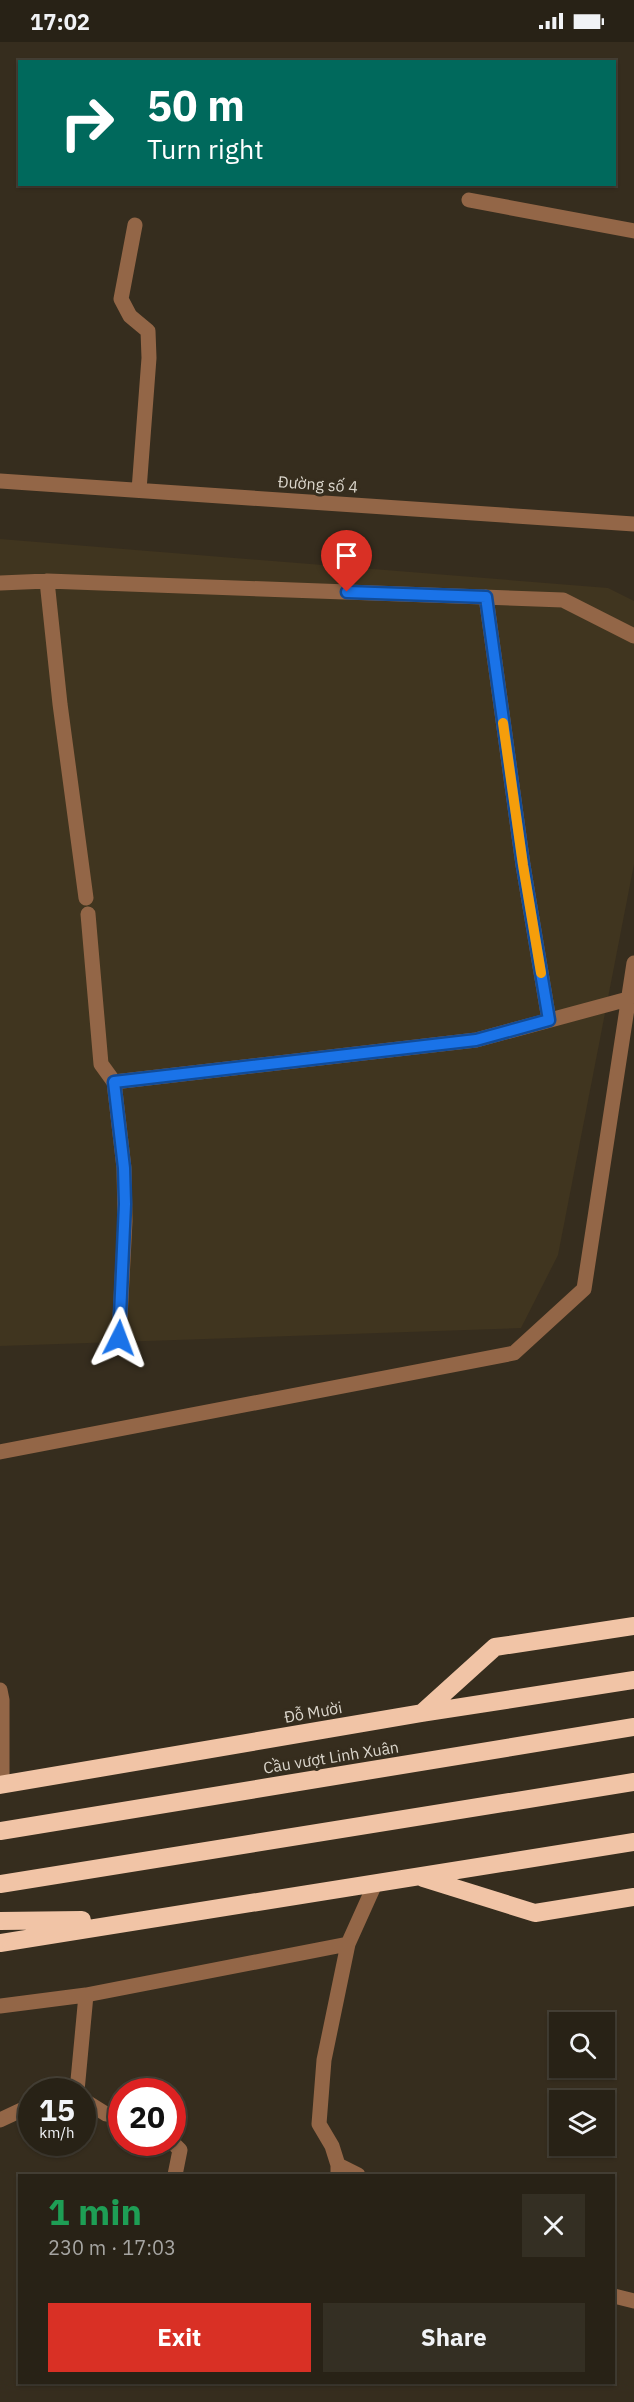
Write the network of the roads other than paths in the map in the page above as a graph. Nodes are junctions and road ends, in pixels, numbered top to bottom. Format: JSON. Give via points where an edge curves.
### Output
{"nodes":[{"id":1,"x":468,"y":200,"type":"dead end"},
{"id":2,"x":135,"y":225,"type":"dead end"},
{"id":3,"x":634,"y":231,"type":"edge"},
{"id":4,"x":0,"y":480,"type":"edge"},
{"id":5,"x":139,"y":490,"type":"junction"},
{"id":6,"x":634,"y":524,"type":"edge"},
{"id":7,"x":47,"y":581,"type":"junction"},
{"id":8,"x":0,"y":583,"type":"edge"},
{"id":9,"x":486,"y":597,"type":"junction"},
{"id":10,"x":634,"y":636,"type":"edge"},
{"id":11,"x":86,"y":898,"type":"dead end"},
{"id":12,"x":88,"y":915,"type":"dead end"},
{"id":13,"x":634,"y":963,"type":"edge"},
{"id":14,"x":628,"y":999,"type":"junction"},
{"id":15,"x":549,"y":1020,"type":"junction"},
{"id":16,"x":114,"y":1082,"type":"junction"},
{"id":17,"x":119,"y":1338,"type":"dead end"},
{"id":18,"x":0,"y":1452,"type":"edge"},
{"id":19,"x":634,"y":1626,"type":"edge"},
{"id":20,"x":634,"y":1680,"type":"edge"},
{"id":21,"x":0,"y":1690,"type":"edge"},
{"id":22,"x":422,"y":1713,"type":"junction"},
{"id":23,"x":634,"y":1728,"type":"edge"},
{"id":24,"x":634,"y":1782,"type":"edge"},
{"id":25,"x":1,"y":1785,"type":"edge"},
{"id":26,"x":0,"y":1831,"type":"edge"},
{"id":27,"x":634,"y":1842,"type":"edge"},
{"id":28,"x":418,"y":1877,"type":"junction"},
{"id":29,"x":0,"y":1884,"type":"edge"},
{"id":30,"x":375,"y":1884,"type":"junction"},
{"id":31,"x":634,"y":1897,"type":"edge"},
{"id":32,"x":145,"y":1919,"type":"junction"},
{"id":33,"x":0,"y":1921,"type":"edge"},
{"id":34,"x":0,"y":1943,"type":"edge"},
{"id":35,"x":348,"y":1944,"type":"junction"},
{"id":36,"x":86,"y":1995,"type":"junction"},
{"id":37,"x":0,"y":2006,"type":"edge"},
{"id":38,"x":78,"y":2078,"type":"edge"},
{"id":39,"x":18,"y":2112,"type":"edge"},
{"id":40,"x":0,"y":2120,"type":"edge"},
{"id":41,"x":179,"y":2156,"type":"edge"},
{"id":42,"x":338,"y":2170,"type":"edge"},
{"id":43,"x":175,"y":2174,"type":"edge"},
{"id":44,"x":354,"y":2174,"type":"edge"},
{"id":45,"x":615,"y":2296,"type":"edge"},
{"id":46,"x":634,"y":2301,"type":"edge"}],
"edges":[{"from":1,"to":3,"type":"street"},
{"from":2,"to":5,"type":"street","via":[[121,299],[130,316],[148,331]]},
{"from":4,"to":5,"type":"street","name":"Đường số 4"},
{"from":5,"to":6,"type":"street","name":"Đường số 4"},
{"from":7,"to":8,"type":"street"},
{"from":7,"to":9,"type":"street"},
{"from":7,"to":11,"type":"street"},
{"from":9,"to":10,"type":"street","via":[[563,600]]},
{"from":9,"to":15,"type":"street"},
{"from":12,"to":16,"type":"street","via":[[101,1064]]},
{"from":13,"to":14,"type":"street"},
{"from":14,"to":15,"type":"street"},
{"from":14,"to":18,"type":"street","via":[[584,1289],[514,1353]]},
{"from":15,"to":16,"type":"street","via":[[476,1040]]},
{"from":16,"to":17,"type":"street","via":[[125,1211]]},
{"from":19,"to":22,"type":"highway","via":[[495,1647]]},
{"from":20,"to":22,"type":"highway","name":"Đỗ Mười"},
{"from":21,"to":25,"type":"street"},
{"from":22,"to":25,"type":"highway","name":"Đỗ Mười"},
{"from":23,"to":26,"type":"highway","name":"Cầu vượt Linh Xuân"},
{"from":24,"to":29,"type":"highway"},
{"from":27,"to":28,"type":"highway"},
{"from":28,"to":30,"type":"highway"},
{"from":28,"to":31,"type":"highway","via":[[535,1912]]},
{"from":30,"to":32,"type":"highway"},
{"from":30,"to":35,"type":"street"},
{"from":32,"to":33,"type":"highway"},
{"from":32,"to":34,"type":"highway"},
{"from":35,"to":36,"type":"street"},
{"from":35,"to":42,"type":"street","via":[[324,2060],[319,2124],[332,2146]]},
{"from":36,"to":37,"type":"street"},
{"from":36,"to":38,"type":"street"},
{"from":39,"to":40,"type":"street"},
{"from":41,"to":43,"type":"street"},
{"from":42,"to":44,"type":"street"},
{"from":45,"to":46,"type":"street"}]}
